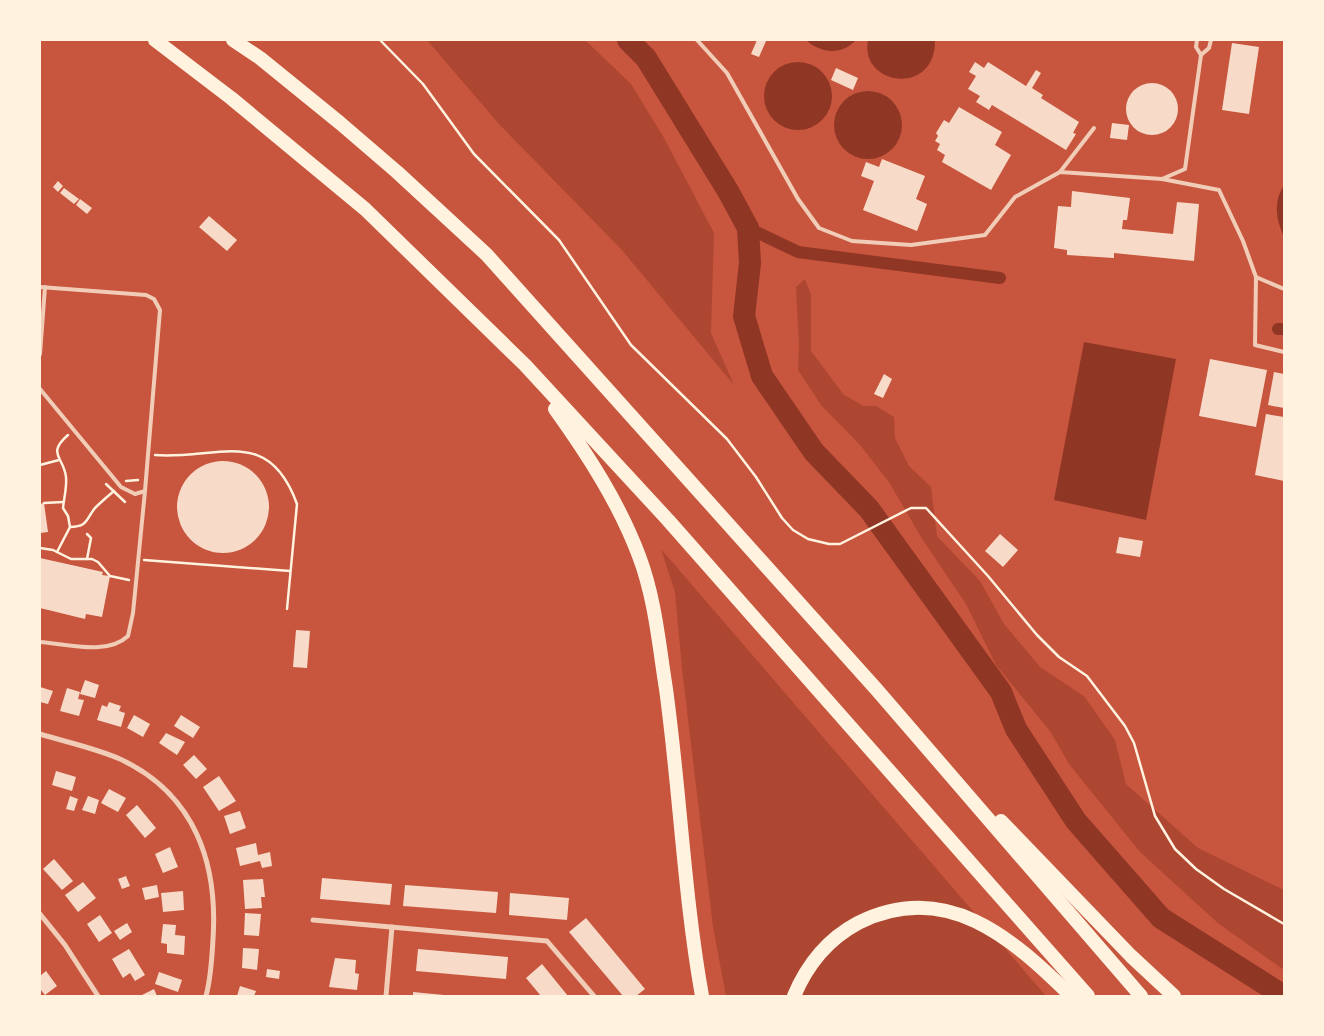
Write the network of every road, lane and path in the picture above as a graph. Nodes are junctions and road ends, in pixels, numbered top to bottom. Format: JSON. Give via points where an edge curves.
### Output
{"nodes":[{"id":1,"x":155,"y":40,"type":"edge"},
{"id":2,"x":233,"y":40,"type":"edge"},
{"id":3,"x":380,"y":40,"type":"edge"},
{"id":4,"x":698,"y":40,"type":"edge"},
{"id":5,"x":1197,"y":40,"type":"edge"},
{"id":6,"x":1211,"y":40,"type":"edge"},
{"id":7,"x":1201,"y":55,"type":"junction"},
{"id":8,"x":1094,"y":128,"type":"dead end"},
{"id":9,"x":1060,"y":172,"type":"junction"},
{"id":10,"x":1162,"y":178,"type":"junction"},
{"id":11,"x":1256,"y":277,"type":"junction"},
{"id":12,"x":42,"y":287,"type":"edge"},
{"id":13,"x":1284,"y":289,"type":"edge"},
{"id":14,"x":1284,"y":352,"type":"edge"},
{"id":15,"x":40,"y":354,"type":"edge"},
{"id":16,"x":525,"y":365,"type":"junction"},
{"id":17,"x":40,"y":389,"type":"edge"},
{"id":18,"x":68,"y":435,"type":"dead end"},
{"id":19,"x":148,"y":455,"type":"junction"},
{"id":20,"x":59,"y":460,"type":"junction"},
{"id":21,"x":40,"y":465,"type":"edge"},
{"id":22,"x":139,"y":470,"type":"dead end"},
{"id":23,"x":121,"y":487,"type":"junction"},
{"id":24,"x":145,"y":491,"type":"junction"},
{"id":25,"x":63,"y":502,"type":"junction"},
{"id":26,"x":44,"y":503,"type":"dead end"},
{"id":27,"x":70,"y":527,"type":"junction"},
{"id":28,"x":87,"y":534,"type":"dead end"},
{"id":29,"x":40,"y":548,"type":"edge"},
{"id":30,"x":57,"y":552,"type":"junction"},
{"id":31,"x":87,"y":559,"type":"junction"},
{"id":32,"x":138,"y":559,"type":"junction"},
{"id":33,"x":290,"y":571,"type":"junction"},
{"id":34,"x":136,"y":581,"type":"junction"},
{"id":35,"x":287,"y":609,"type":"dead end"},
{"id":36,"x":40,"y":642,"type":"edge"},
{"id":37,"x":908,"y":725,"type":"junction"},
{"id":38,"x":40,"y":734,"type":"edge"},
{"id":39,"x":40,"y":914,"type":"edge"},
{"id":40,"x":312,"y":920,"type":"dead end"},
{"id":41,"x":1284,"y":924,"type":"edge"},
{"id":42,"x":392,"y":927,"type":"junction"},
{"id":43,"x":98,"y":996,"type":"edge"},
{"id":44,"x":206,"y":996,"type":"edge"},
{"id":45,"x":386,"y":996,"type":"edge"},
{"id":46,"x":594,"y":996,"type":"edge"},
{"id":47,"x":702,"y":996,"type":"edge"},
{"id":48,"x":794,"y":996,"type":"edge"},
{"id":49,"x":1071,"y":996,"type":"edge"},
{"id":50,"x":1088,"y":996,"type":"edge"},
{"id":51,"x":1141,"y":996,"type":"edge"},
{"id":52,"x":1174,"y":996,"type":"edge"}],
"edges":[{"from":1,"to":16,"type":"highway","via":[[365,209]]},
{"from":2,"to":37,"type":"highway","via":[[260,58],[397,172],[487,256]]},
{"from":3,"to":41,"type":"path","via":[[423,84],[474,154],[559,240],[631,345],[727,439],[793,530],[808,539],[829,544],[851,540],[911,508],[926,508],[1037,635],[1059,657],[1086,676],[1125,726],[1134,743],[1155,816],[1175,849],[1224,889]]},
{"from":4,"to":9,"type":"lane","via":[[728,73],[798,199],[819,228],[852,241],[911,245],[985,235],[1016,197]]},
{"from":5,"to":7,"type":"lane","via":[[1196,48]]},
{"from":6,"to":7,"type":"lane","via":[[1209,48]]},
{"from":7,"to":10,"type":"lane","via":[[1185,168]]},
{"from":8,"to":9,"type":"lane"},
{"from":9,"to":10,"type":"lane"},
{"from":10,"to":11,"type":"lane","via":[[1219,190],[1243,240]]},
{"from":11,"to":13,"type":"lane"},
{"from":11,"to":14,"type":"lane","via":[[1255,345]]},
{"from":12,"to":15,"type":"lane"},
{"from":12,"to":19,"type":"lane","via":[[146,296],[158,305]]},
{"from":16,"to":47,"type":"highway","via":[[590,458],[625,524],[650,589],[674,752],[693,943]]},
{"from":16,"to":50,"type":"highway","via":[[668,520]]},
{"from":17,"to":23,"type":"lane"},
{"from":18,"to":20,"type":"path","via":[[58,445]]},
{"from":19,"to":24,"type":"lane"},
{"from":19,"to":33,"type":"path","via":[[177,457],[234,450],[247,451],[269,461],[286,480],[297,504]]},
{"from":20,"to":21,"type":"path"},
{"from":20,"to":25,"type":"path","via":[[66,473]]},
{"from":22,"to":23,"type":"path","via":[[139,480],[128,480]]},
{"from":23,"to":24,"type":"lane","via":[[135,494]]},
{"from":23,"to":27,"type":"path","via":[[96,507],[89,520]]},
{"from":24,"to":32,"type":"lane"},
{"from":25,"to":26,"type":"path"},
{"from":25,"to":27,"type":"path"},
{"from":27,"to":30,"type":"path"},
{"from":28,"to":31,"type":"path","via":[[91,538]]},
{"from":29,"to":30,"type":"path"},
{"from":30,"to":31,"type":"path","via":[[70,559]]},
{"from":31,"to":34,"type":"path","via":[[98,562],[110,576]]},
{"from":32,"to":33,"type":"path"},
{"from":32,"to":34,"type":"lane"},
{"from":33,"to":35,"type":"path"},
{"from":34,"to":36,"type":"lane","via":[[131,624],[128,636],[122,641],[112,646],[97,647]]},
{"from":37,"to":51,"type":"highway"},
{"from":37,"to":52,"type":"highway","via":[[1131,956]]},
{"from":38,"to":44,"type":"street","via":[[103,753],[135,768],[167,792],[193,825],[207,860],[214,898],[212,963]]},
{"from":39,"to":43,"type":"street","via":[[65,945]]},
{"from":40,"to":42,"type":"street"},
{"from":42,"to":45,"type":"street"},
{"from":42,"to":46,"type":"street","via":[[547,941]]},
{"from":48,"to":49,"type":"highway","via":[[818,954],[847,930],[873,916],[919,908],[964,916],[990,929],[1014,944]]}]}
